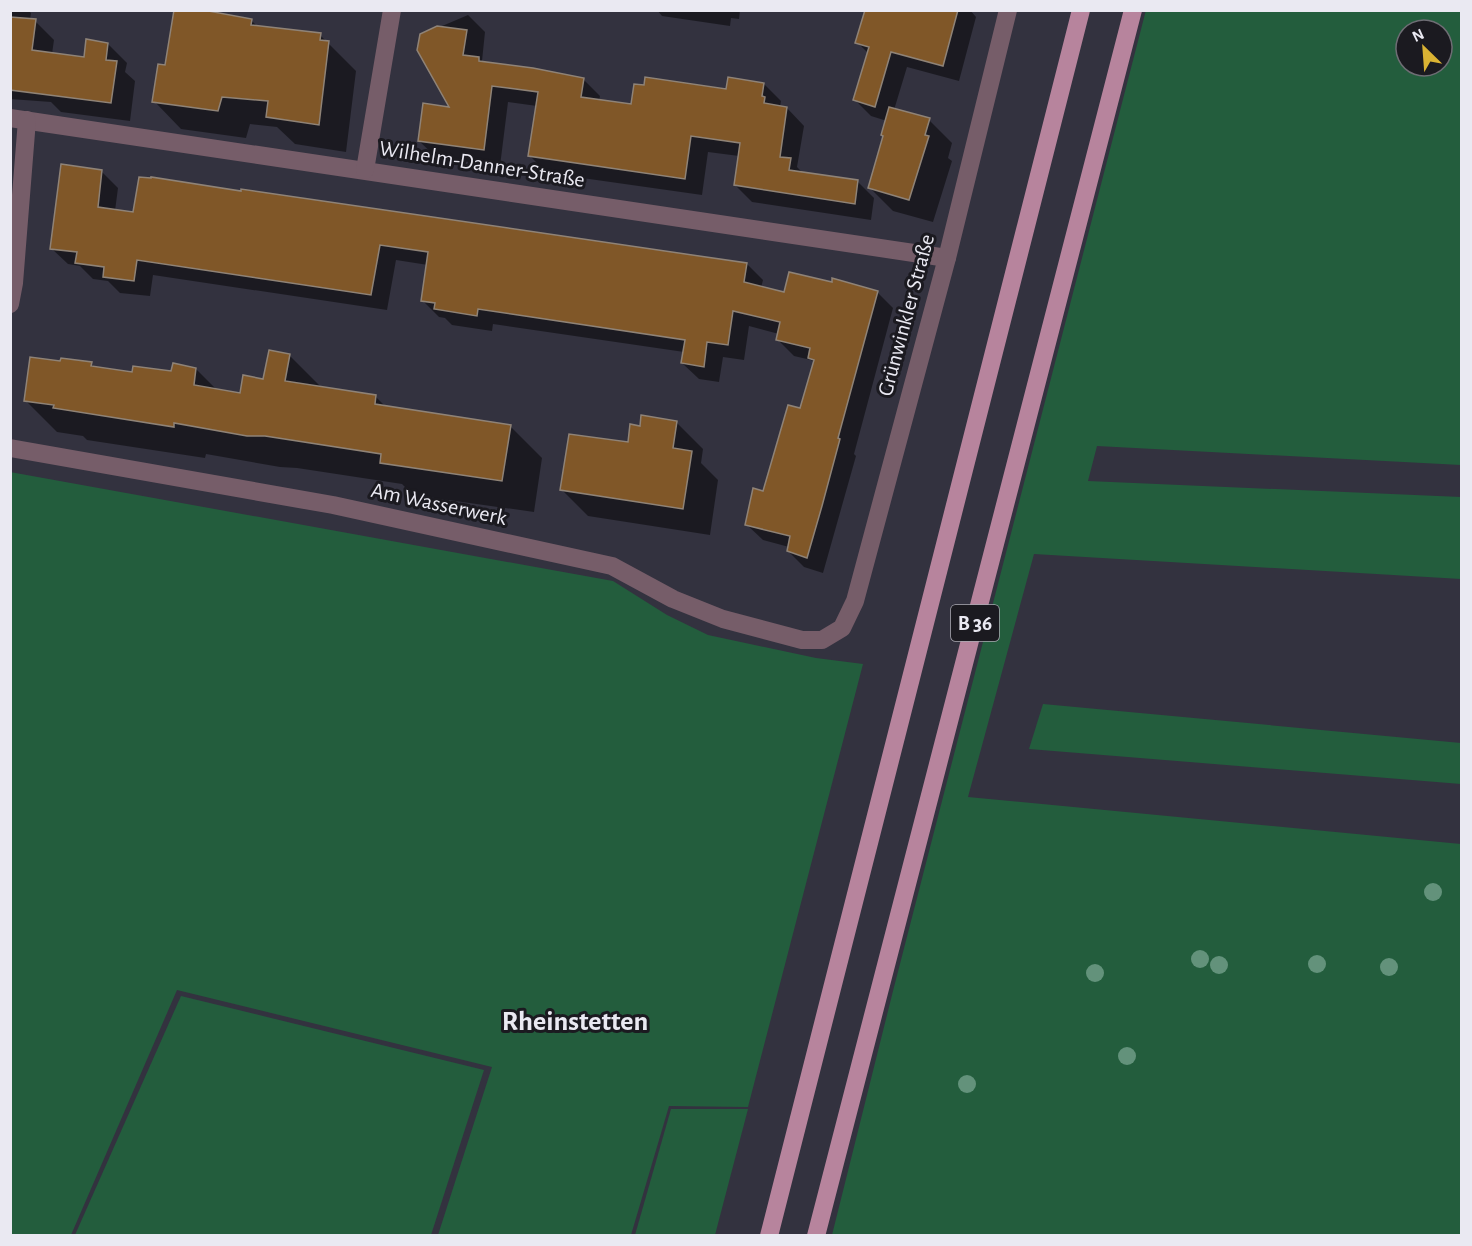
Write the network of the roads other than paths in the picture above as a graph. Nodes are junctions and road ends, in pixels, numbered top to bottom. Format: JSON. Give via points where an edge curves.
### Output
{"nodes":[{"id":1,"x":392,"y":10,"type":"edge"},
{"id":2,"x":1008,"y":10,"type":"edge"},
{"id":3,"x":1081,"y":10,"type":"edge"},
{"id":4,"x":1133,"y":10,"type":"edge"},
{"id":5,"x":19,"y":119,"type":"edge"},
{"id":6,"x":365,"y":171,"type":"junction"},
{"id":7,"x":947,"y":258,"type":"junction"},
{"id":8,"x":10,"y":304,"type":"edge"},
{"id":9,"x":10,"y":448,"type":"edge"},
{"id":10,"x":842,"y":628,"type":"joint"},
{"id":11,"x":769,"y":1236,"type":"edge"},
{"id":12,"x":816,"y":1236,"type":"edge"}],
"edges":[{"from":1,"to":6,"type":"street"},
{"from":2,"to":7,"type":"street","name":"Grünwinkler Straße"},
{"from":3,"to":11,"type":"main road","number":"B 36"},
{"from":4,"to":12,"type":"main road","number":"B 36"},
{"from":5,"to":6,"type":"street","name":"Wilhelm-Danner-Straße"},
{"from":5,"to":8,"type":"street","via":[[14,284]]},
{"from":6,"to":7,"type":"street","name":"Wilhelm-Danner-Straße"},
{"from":7,"to":10,"type":"street","name":"Grünwinkler Straße","via":[[855,601]]},
{"from":9,"to":10,"type":"street","name":"Am Wasserwerk","via":[[333,505],[612,566],[673,600],[723,619],[802,640],[822,640]]}]}
